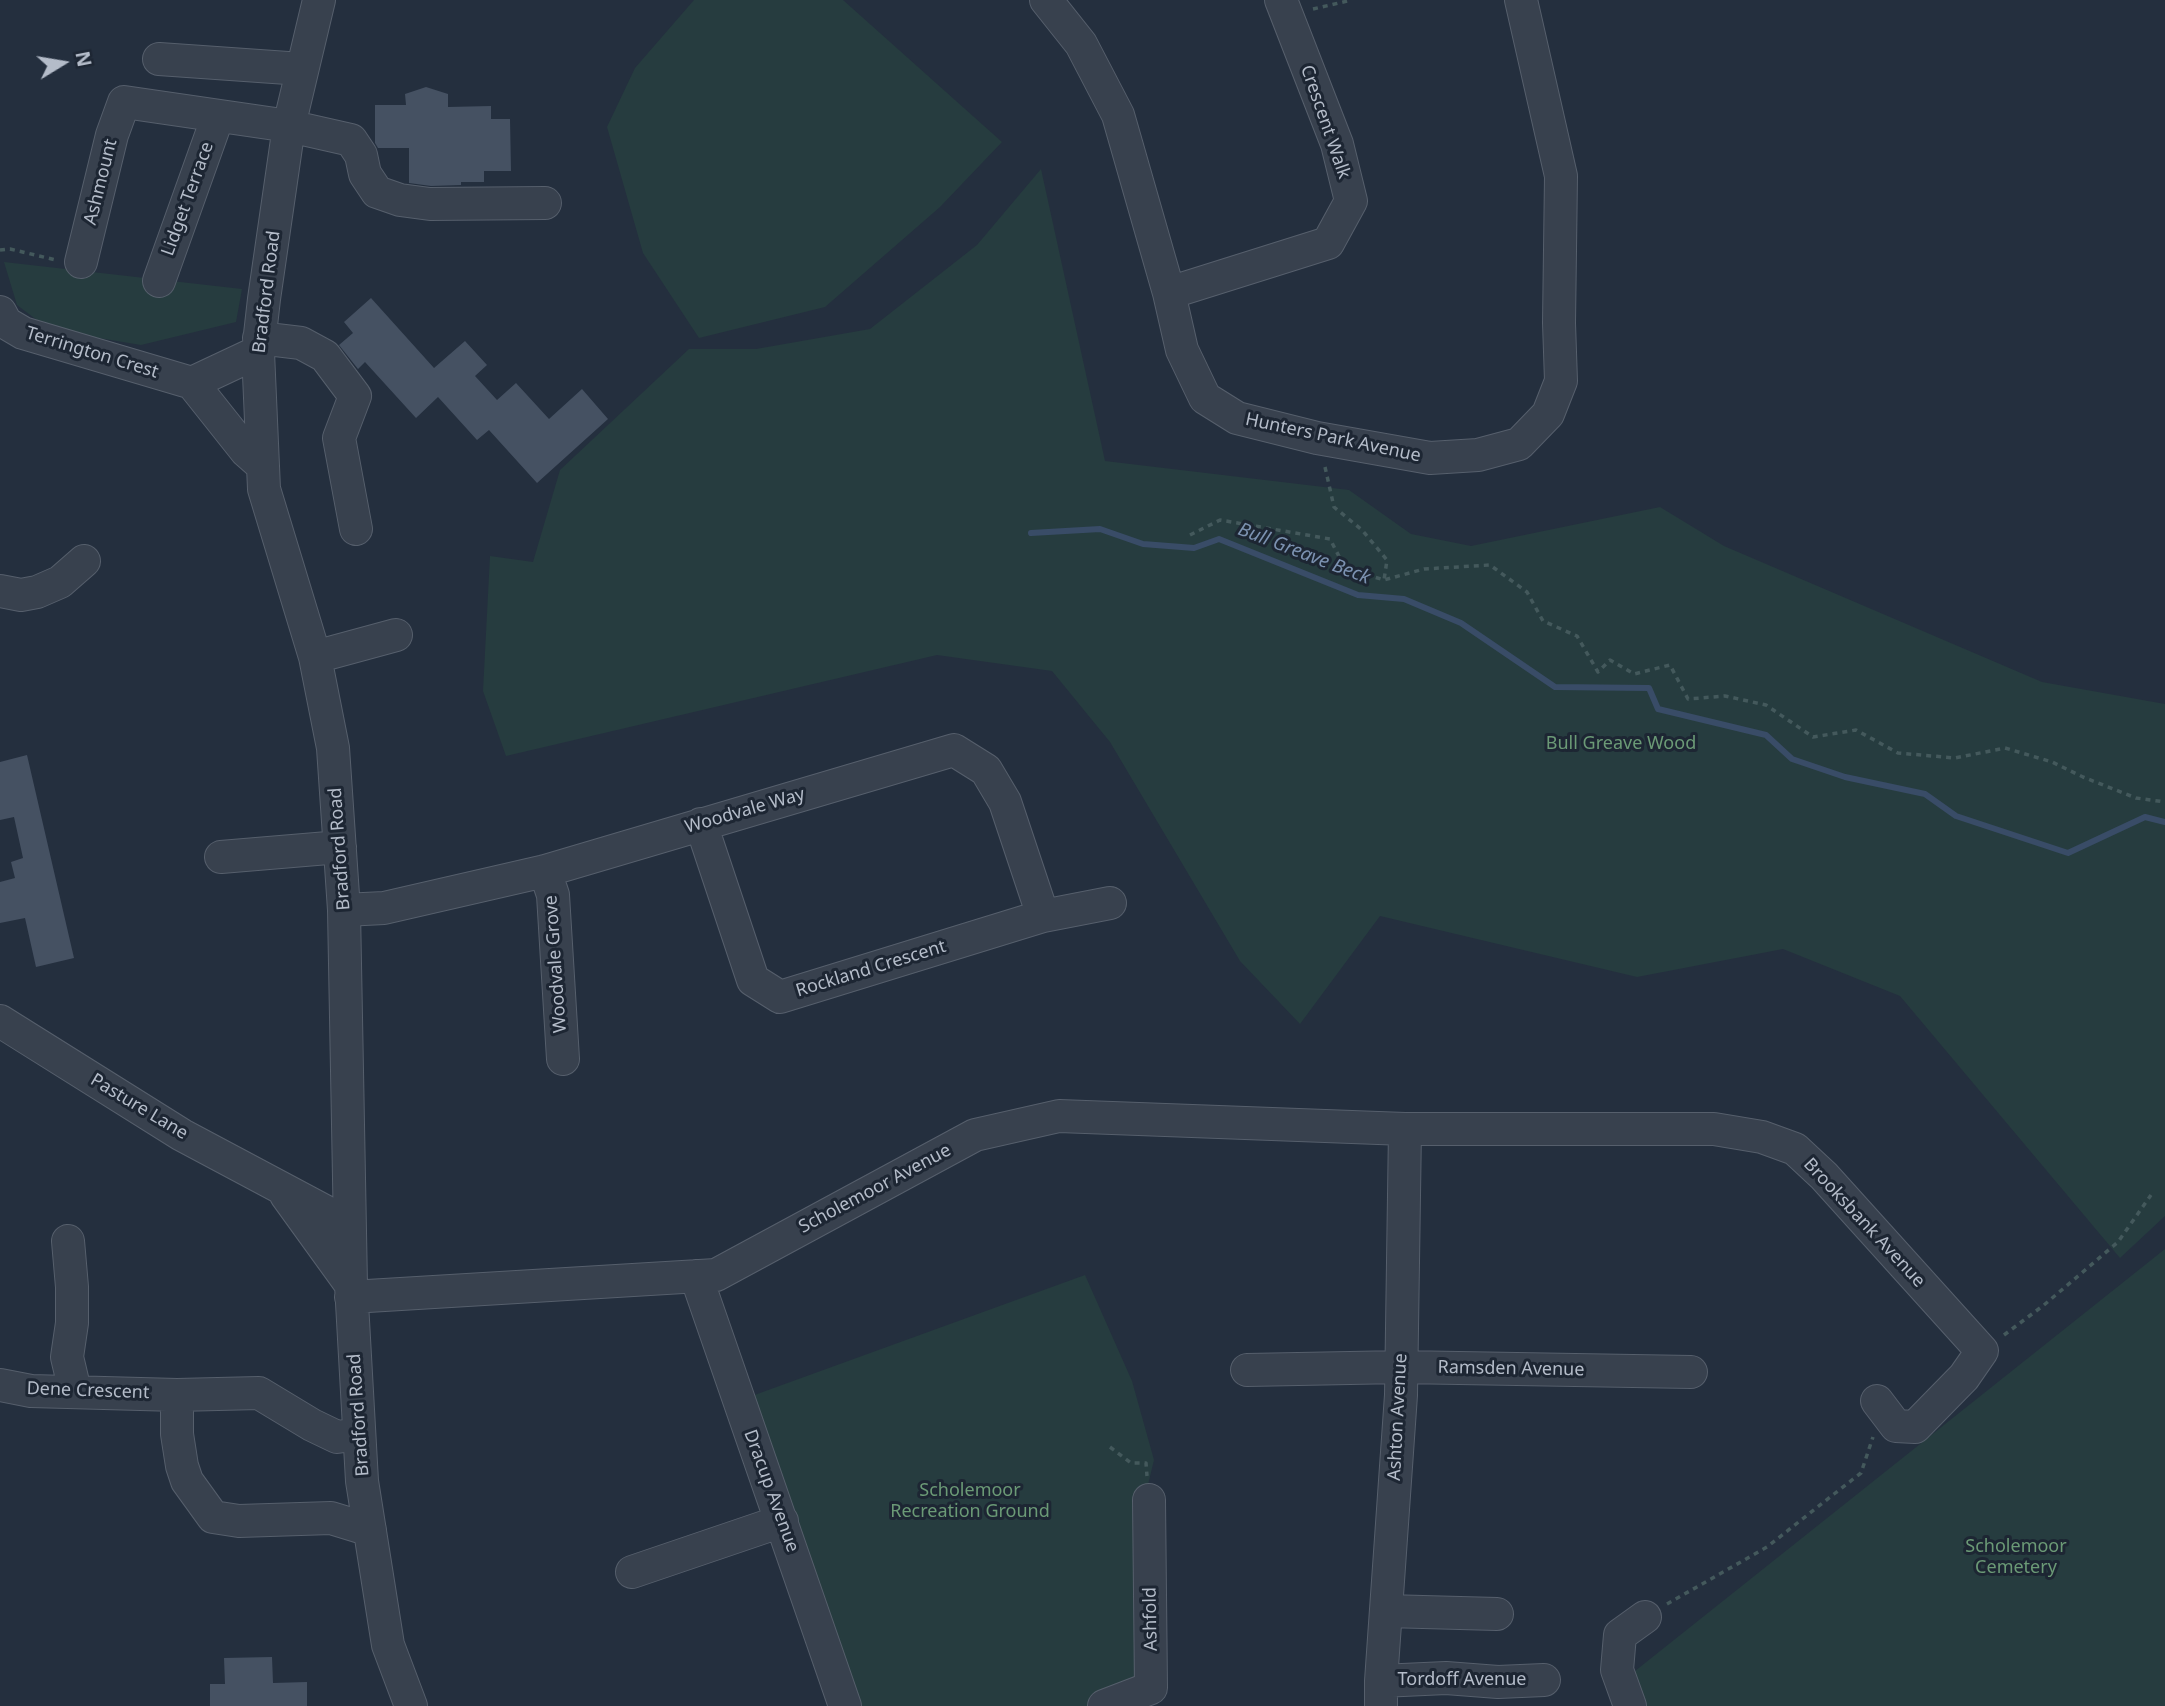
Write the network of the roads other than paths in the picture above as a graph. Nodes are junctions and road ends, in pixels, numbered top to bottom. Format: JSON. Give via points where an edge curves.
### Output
{"nodes":[{"id":1,"x":319,"y":0,"type":"edge"},
{"id":2,"x":1046,"y":0,"type":"edge"},
{"id":3,"x":1521,"y":0,"type":"edge"},
{"id":4,"x":1283,"y":7,"type":"edge"},
{"id":5,"x":159,"y":59,"type":"dead end"},
{"id":6,"x":302,"y":69,"type":"junction"},
{"id":7,"x":124,"y":102,"type":"joint"},
{"id":8,"x":218,"y":117,"type":"junction"},
{"id":9,"x":289,"y":126,"type":"junction"},
{"id":10,"x":545,"y":203,"type":"dead end"},
{"id":11,"x":81,"y":262,"type":"road end"},
{"id":12,"x":159,"y":281,"type":"dead end"},
{"id":13,"x":1169,"y":293,"type":"junction"},
{"id":14,"x":2,"y":321,"type":"edge"},
{"id":15,"x":259,"y":345,"type":"junction"},
{"id":16,"x":192,"y":383,"type":"junction"},
{"id":17,"x":263,"y":467,"type":"junction"},
{"id":18,"x":356,"y":530,"type":"dead end"},
{"id":19,"x":83,"y":561,"type":"dead end"},
{"id":20,"x":0,"y":591,"type":"edge"},
{"id":21,"x":396,"y":635,"type":"dead end"},
{"id":22,"x":315,"y":657,"type":"junction"},
{"id":23,"x":701,"y":824,"type":"junction"},
{"id":24,"x":340,"y":847,"type":"junction"},
{"id":25,"x":221,"y":857,"type":"dead end"},
{"id":26,"x":545,"y":871,"type":"junction"},
{"id":27,"x":1110,"y":903,"type":"dead end"},
{"id":28,"x":344,"y":910,"type":"junction"},
{"id":29,"x":1043,"y":916,"type":"junction"},
{"id":30,"x":0,"y":1021,"type":"edge"},
{"id":31,"x":563,"y":1059,"type":"dead end"},
{"id":32,"x":1405,"y":1129,"type":"junction"},
{"id":33,"x":281,"y":1188,"type":"junction"},
{"id":34,"x":349,"y":1224,"type":"junction"},
{"id":35,"x":68,"y":1241,"type":"dead end"},
{"id":36,"x":696,"y":1276,"type":"junction"},
{"id":37,"x":351,"y":1291,"type":"junction"},
{"id":38,"x":1401,"y":1367,"type":"junction"},
{"id":39,"x":1247,"y":1370,"type":"dead end"},
{"id":40,"x":1691,"y":1372,"type":"dead end"},
{"id":41,"x":0,"y":1385,"type":"edge"},
{"id":42,"x":75,"y":1391,"type":"junction"},
{"id":43,"x":177,"y":1395,"type":"junction"},
{"id":44,"x":1886,"y":1413,"type":"road end"},
{"id":45,"x":359,"y":1434,"type":"junction"},
{"id":46,"x":1149,"y":1500,"type":"road end"},
{"id":47,"x":782,"y":1521,"type":"junction"},
{"id":48,"x":370,"y":1530,"type":"junction"},
{"id":49,"x":632,"y":1572,"type":"dead end"},
{"id":50,"x":1386,"y":1611,"type":"junction"},
{"id":51,"x":1497,"y":1614,"type":"dead end"},
{"id":52,"x":1645,"y":1617,"type":"road end"},
{"id":53,"x":1544,"y":1680,"type":"dead end"},
{"id":54,"x":1381,"y":1693,"type":"edge"},
{"id":55,"x":411,"y":1706,"type":"edge"},
{"id":56,"x":845,"y":1706,"type":"edge"},
{"id":57,"x":1104,"y":1706,"type":"edge"},
{"id":58,"x":1630,"y":1706,"type":"edge"}],
"edges":[{"from":1,"to":6,"type":"street","name":"Bradford Road"},
{"from":2,"to":13,"type":"street","name":"Hunters Park Avenue","via":[[1081,44],[1118,116]]},
{"from":3,"to":13,"type":"street","name":"Hunters Park Avenue","via":[[1561,176],[1561,381],[1548,414],[1519,444],[1478,454],[1430,458],[1237,418],[1205,398],[1182,349]]},
{"from":4,"to":13,"type":"street","name":"Crescent Walk","via":[[1337,145],[1351,201],[1328,243]]},
{"from":5,"to":6,"type":"street"},
{"from":6,"to":9,"type":"street","name":"Bradford Road"},
{"from":7,"to":8,"type":"street","name":"Lidget Terrace"},
{"from":7,"to":11,"type":"street","name":"Ashmount"},
{"from":8,"to":9,"type":"street","name":"Lidget Terrace"},
{"from":8,"to":12,"type":"street","name":"Lidget Terrace"},
{"from":9,"to":10,"type":"street","name":"Lidget Terrace","via":[[351,140],[377,192],[400,200]]},
{"from":9,"to":15,"type":"street","name":"Bradford Road"},
{"from":14,"to":16,"type":"street","name":"Terrington Crest","via":[[23,333]]},
{"from":15,"to":16,"type":"street"},
{"from":15,"to":17,"type":"street","name":"Bradford Road"},
{"from":15,"to":18,"type":"street","via":[[301,343],[325,356],[355,396],[338,438]]},
{"from":16,"to":17,"type":"street"},
{"from":17,"to":22,"type":"street","name":"Bradford Road","via":[[264,489]]},
{"from":19,"to":20,"type":"street","via":[[60,582],[37,592]]},
{"from":21,"to":22,"type":"street"},
{"from":22,"to":24,"type":"street","name":"Bradford Road","via":[[333,748]]},
{"from":23,"to":26,"type":"street","name":"Woodvale Way"},
{"from":23,"to":29,"type":"street","name":"Woodvale Way","via":[[954,750],[986,769],[1005,802]]},
{"from":23,"to":29,"type":"street","name":"Rockland Crescent","via":[[752,980],[780,997]]},
{"from":24,"to":25,"type":"street"},
{"from":24,"to":28,"type":"street","name":"Bradford Road"},
{"from":26,"to":28,"type":"street","name":"Woodvale Way","via":[[384,908]]},
{"from":26,"to":31,"type":"street","name":"Woodvale Grove","via":[[553,895]]},
{"from":27,"to":29,"type":"street","name":"Rockland Crescent"},
{"from":28,"to":34,"type":"street","name":"Bradford Road"},
{"from":30,"to":33,"type":"street","name":"Pasture Lane","via":[[182,1135]]},
{"from":32,"to":36,"type":"street","name":"Scholemoor Avenue","via":[[1059,1116],[975,1135],[716,1275]]},
{"from":32,"to":38,"type":"street","name":"Ashton Avenue"},
{"from":32,"to":44,"type":"street","name":"Brooksbank Avenue","via":[[1714,1129],[1762,1137],[1795,1149],[1982,1352],[1915,1427]]},
{"from":33,"to":34,"type":"street","name":"Pasture Lane"},
{"from":33,"to":37,"type":"street","name":"Pasture Lane"},
{"from":34,"to":37,"type":"street","name":"Bradford Road"},
{"from":35,"to":42,"type":"street","via":[[72,1324],[68,1357]]},
{"from":36,"to":37,"type":"street","name":"Scholemoor Avenue"},
{"from":36,"to":47,"type":"street","name":"Dracup Avenue"},
{"from":37,"to":45,"type":"street","name":"Bradford Road"},
{"from":38,"to":39,"type":"street","name":"Ramsden Avenue"},
{"from":38,"to":40,"type":"street","name":"Ramsden Avenue"},
{"from":38,"to":50,"type":"street","name":"Ashton Avenue"},
{"from":41,"to":42,"type":"street","name":"Dene Crescent","via":[[31,1391]]},
{"from":42,"to":43,"type":"street","name":"Dene Crescent"},
{"from":43,"to":45,"type":"street","name":"Dene Crescent","via":[[259,1393],[337,1437]]},
{"from":43,"to":48,"type":"street","via":[[181,1466],[213,1517],[250,1521],[331,1518]]},
{"from":45,"to":48,"type":"street","name":"Bradford Road"},
{"from":46,"to":57,"type":"street","name":"Ashfold","via":[[1151,1688]]},
{"from":47,"to":49,"type":"street"},
{"from":47,"to":56,"type":"street","name":"Dracup Avenue"},
{"from":48,"to":55,"type":"street","name":"Bradford Road","via":[[388,1645]]},
{"from":50,"to":51,"type":"street"},
{"from":50,"to":54,"type":"street","name":"Ashton Avenue"},
{"from":52,"to":58,"type":"street","via":[[1619,1635],[1618,1670]]},
{"from":53,"to":54,"type":"street","name":"Tordoff Avenue","via":[[1446,1678]]}]}
